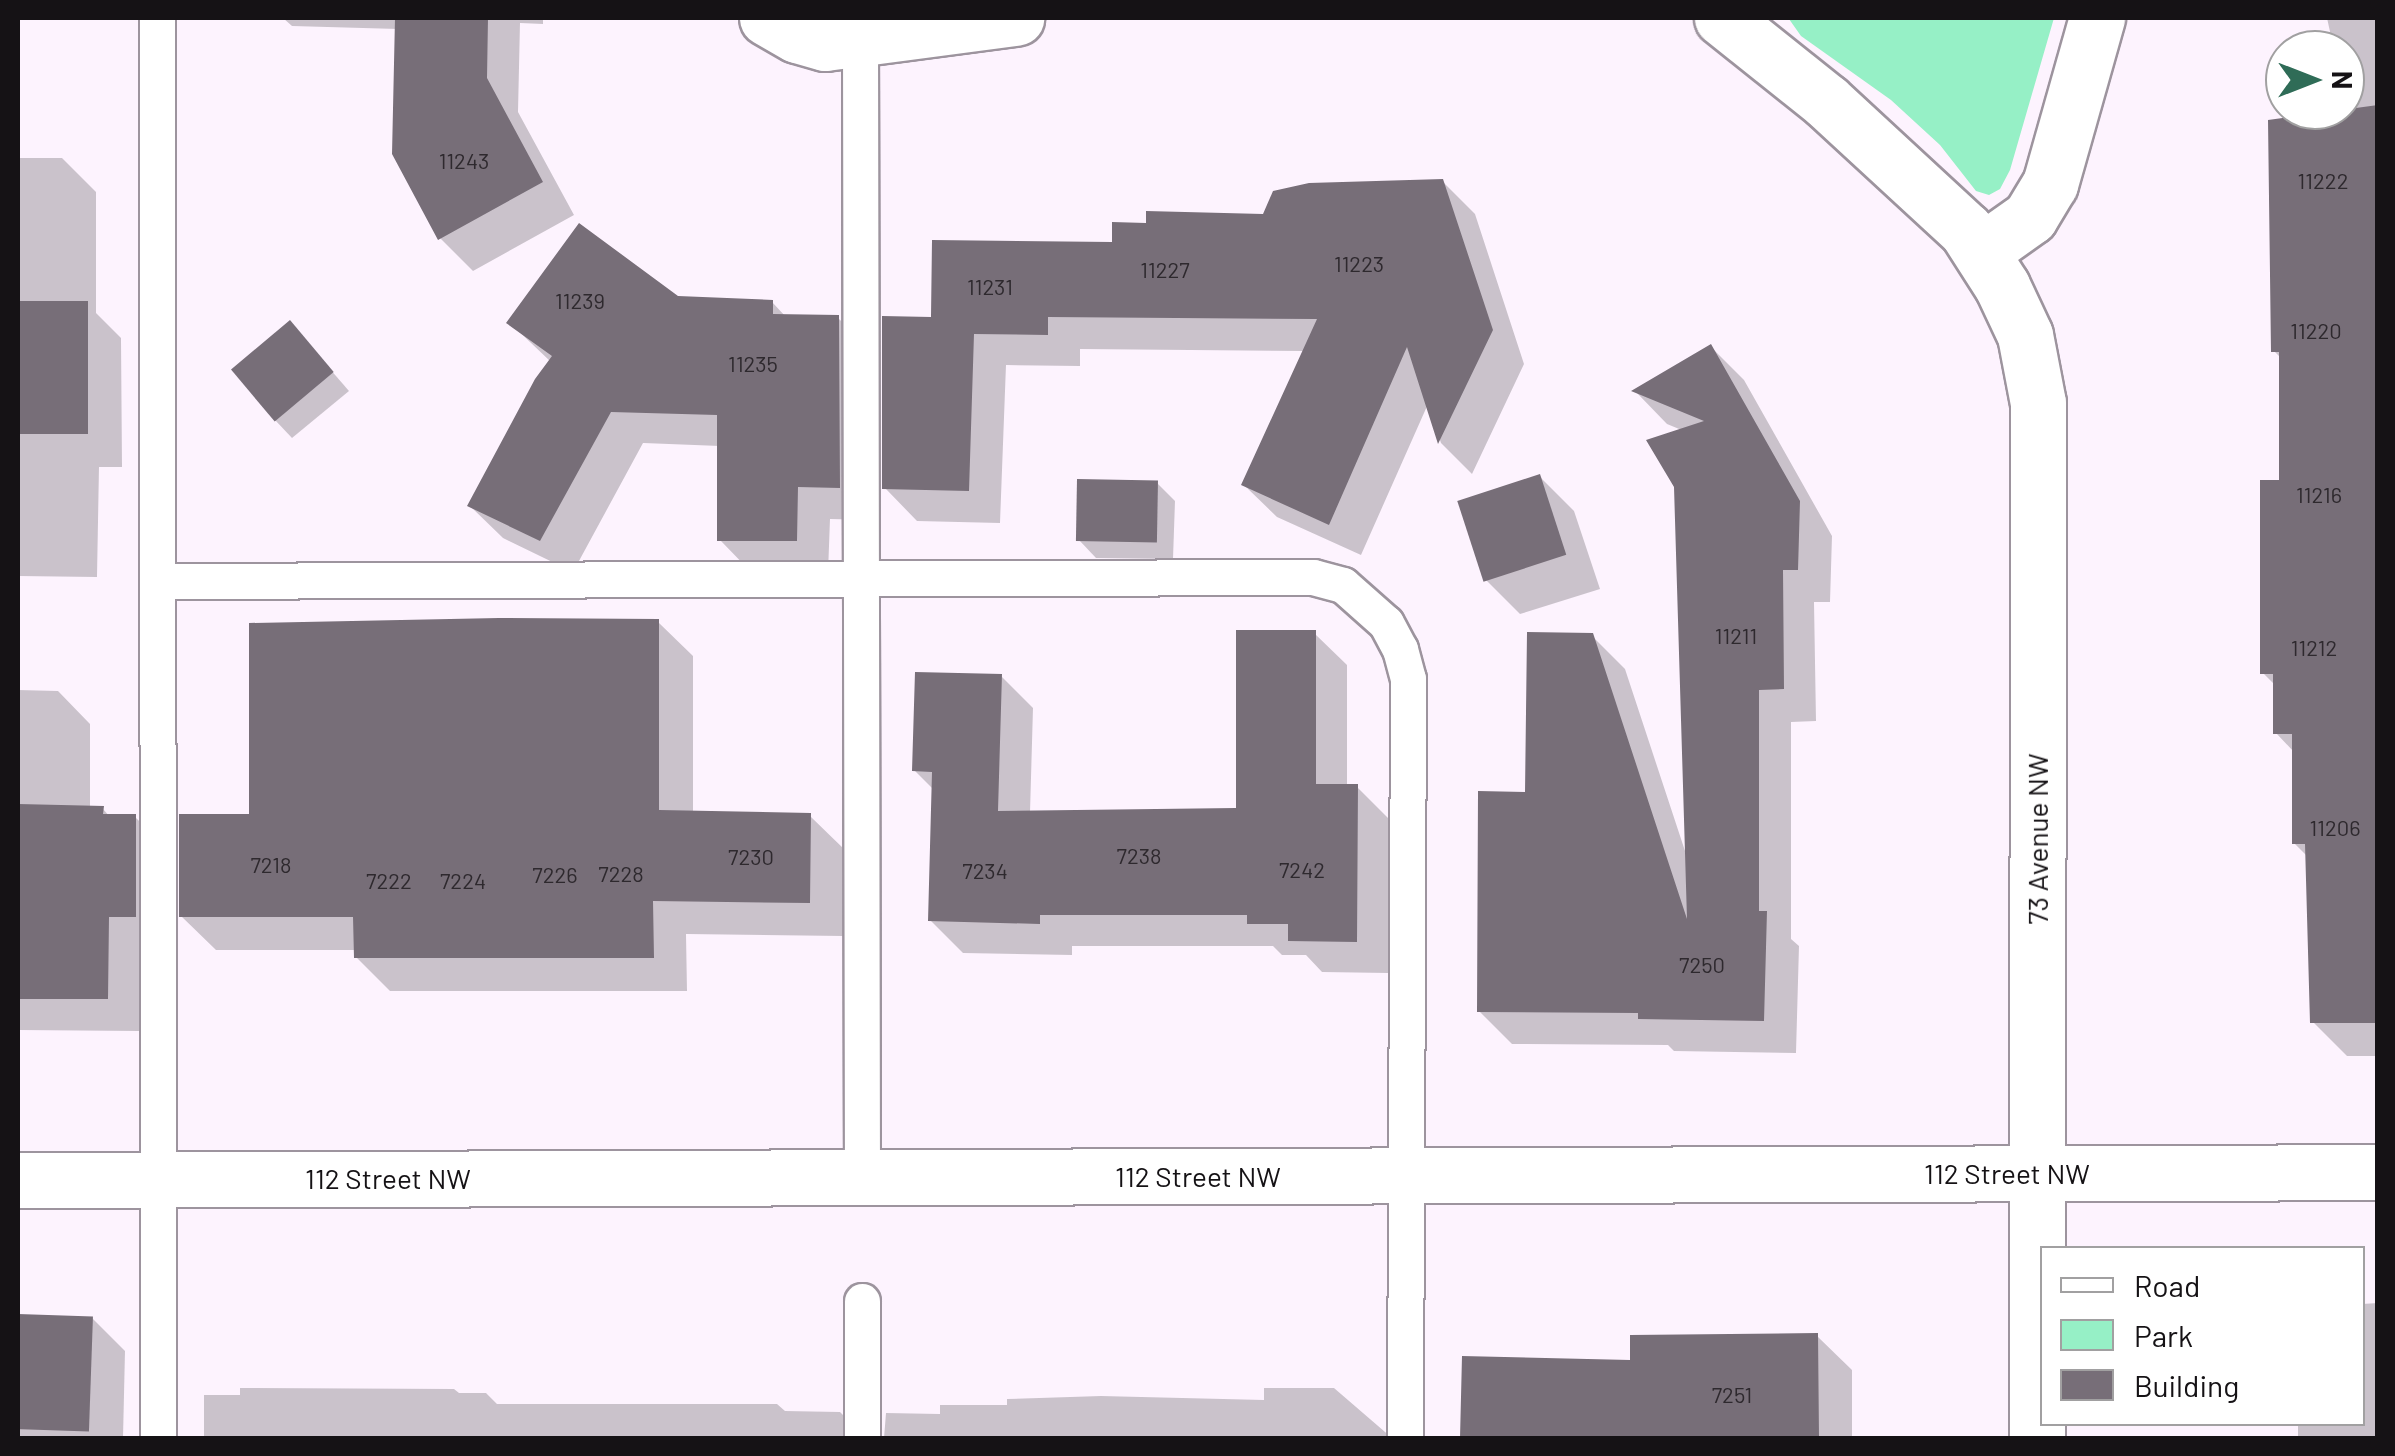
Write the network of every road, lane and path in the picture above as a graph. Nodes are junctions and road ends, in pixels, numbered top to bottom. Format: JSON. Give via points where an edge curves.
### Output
{"nodes":[{"id":1,"x":158,"y":18,"type":"edge"},
{"id":2,"x":767,"y":18,"type":"edge"},
{"id":3,"x":1016,"y":18,"type":"edge"},
{"id":4,"x":2096,"y":18,"type":"edge"},
{"id":5,"x":1732,"y":20,"type":"edge"},
{"id":6,"x":860,"y":39,"type":"junction"},
{"id":7,"x":1982,"y":251,"type":"junction"},
{"id":8,"x":860,"y":579,"type":"junction"},
{"id":9,"x":158,"y":580,"type":"junction"},
{"id":10,"x":2378,"y":1172,"type":"edge"},
{"id":11,"x":2036,"y":1173,"type":"junction"},
{"id":12,"x":1406,"y":1175,"type":"junction"},
{"id":13,"x":862,"y":1177,"type":"junction"},
{"id":14,"x":158,"y":1179,"type":"junction"},
{"id":15,"x":18,"y":1180,"type":"edge"},
{"id":16,"x":862,"y":1301,"type":"dead end"},
{"id":17,"x":158,"y":1438,"type":"edge"},
{"id":18,"x":862,"y":1438,"type":"edge"},
{"id":19,"x":1404,"y":1438,"type":"edge"},
{"id":20,"x":2037,"y":1438,"type":"edge"}],
"edges":[{"from":1,"to":9,"type":"lane"},
{"from":2,"to":6,"type":"street","via":[[825,43]]},
{"from":3,"to":6,"type":"street"},
{"from":4,"to":7,"type":"street","via":[[2045,193],[2016,231]]},
{"from":5,"to":7,"type":"street","name":"73 Avenue NW","via":[[1927,191]]},
{"from":6,"to":8,"type":"lane"},
{"from":7,"to":11,"type":"street","name":"73 Avenue NW","via":[[2025,335],[2038,403]]},
{"from":8,"to":9,"type":"lane"},
{"from":8,"to":12,"type":"lane","via":[[1313,578],[1343,584],[1386,623],[1408,679]]},
{"from":8,"to":13,"type":"lane"},
{"from":9,"to":14,"type":"lane"},
{"from":10,"to":11,"type":"street","name":"112 Street NW"},
{"from":11,"to":12,"type":"street","name":"112 Street NW"},
{"from":11,"to":20,"type":"street","name":"73 Avenue NW"},
{"from":12,"to":13,"type":"street","name":"112 Street NW"},
{"from":12,"to":19,"type":"lane"},
{"from":13,"to":14,"type":"street","name":"112 Street NW"},
{"from":14,"to":15,"type":"street","name":"112 Street NW"},
{"from":14,"to":17,"type":"lane"},
{"from":16,"to":18,"type":"lane"}]}
